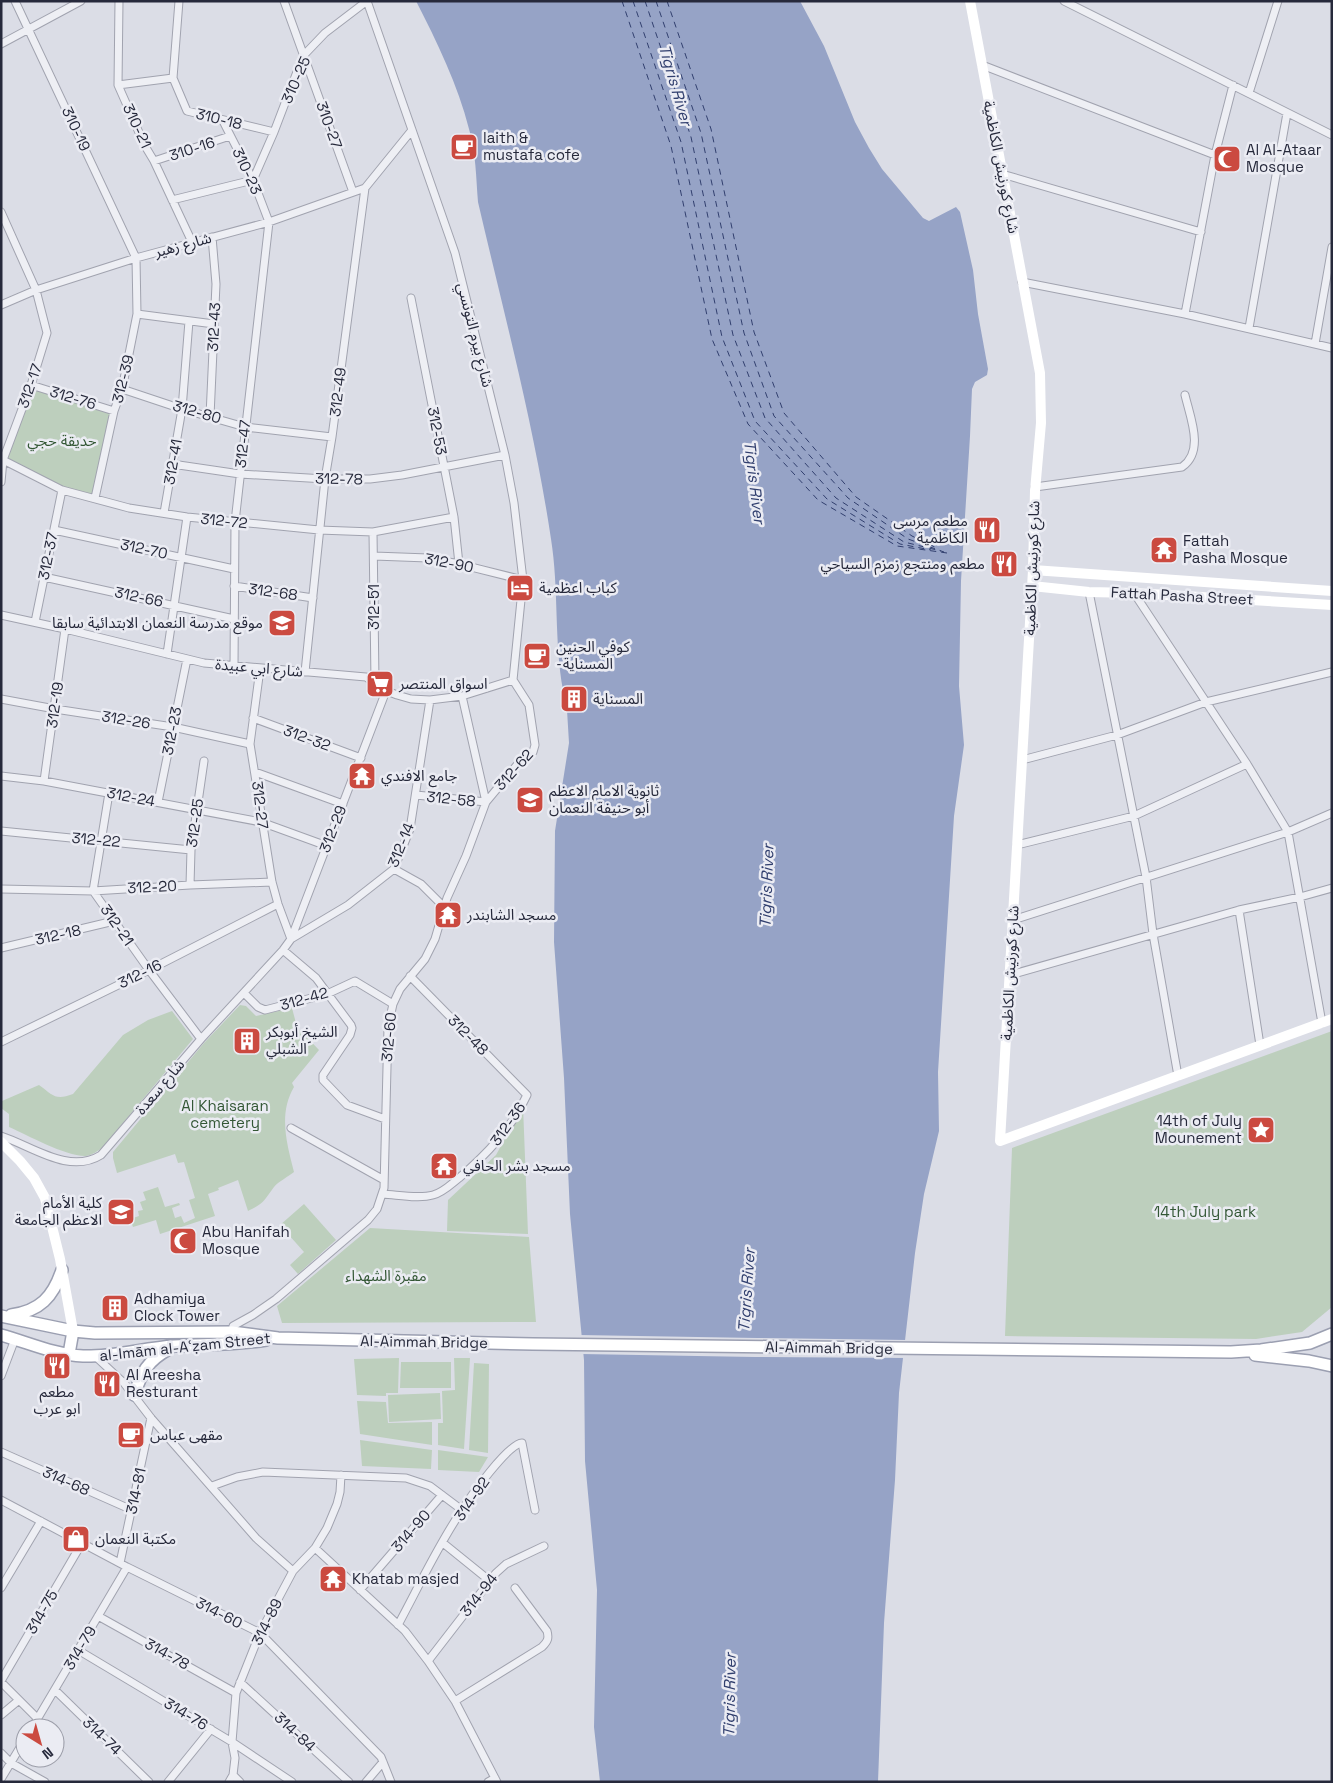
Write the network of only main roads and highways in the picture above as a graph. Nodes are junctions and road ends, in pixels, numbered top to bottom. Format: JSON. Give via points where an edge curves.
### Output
{"nodes":[{"id":1,"x":62,"y":1270,"type":"road end"},
{"id":2,"x":3,"y":1316,"type":"edge"},
{"id":3,"x":73,"y":1331,"type":"junction"},
{"id":4,"x":95,"y":1333,"type":"junction"},
{"id":5,"x":1332,"y":1334,"type":"edge"},
{"id":6,"x":1,"y":1335,"type":"edge"},
{"id":7,"x":279,"y":1338,"type":"junction"},
{"id":8,"x":174,"y":1346,"type":"junction"},
{"id":9,"x":1231,"y":1352,"type":"junction"},
{"id":10,"x":69,"y":1354,"type":"junction"},
{"id":11,"x":96,"y":1356,"type":"junction"},
{"id":12,"x":1332,"y":1366,"type":"edge"},
{"id":13,"x":134,"y":1395,"type":"road end"}],
"edges":[{"from":1,"to":2,"type":"main road","via":[[57,1286],[46,1300],[33,1309]]},
{"from":2,"to":3,"type":"main road","name":"al-Imām al-Aʿẓam Street"},
{"from":3,"to":4,"type":"main road","name":"al-Imām al-Aʿẓam Street"},
{"from":3,"to":10,"type":"main road"},
{"from":4,"to":7,"type":"main road","name":"al-Imām al-Aʿẓam Street","via":[[232,1332]]},
{"from":4,"to":11,"type":"main road"},
{"from":5,"to":9,"type":"main road","name":"Al-Aimmah Bridge","via":[[1310,1343]]},
{"from":6,"to":10,"type":"main road","name":"al-Imām al-Aʿẓam Street"},
{"from":7,"to":8,"type":"main road","name":"al-Imām al-Aʿẓam Street"},
{"from":7,"to":9,"type":"main road","name":"Al-Aimmah Bridge"},
{"from":8,"to":11,"type":"main road","name":"al-Imām al-Aʿẓam Street"},
{"from":8,"to":13,"type":"main road","via":[[149,1362]]},
{"from":9,"to":12,"type":"main road","name":"Al-Aimmah Bridge"},
{"from":10,"to":11,"type":"main road","name":"al-Imām al-Aʿẓam Street"}]}
